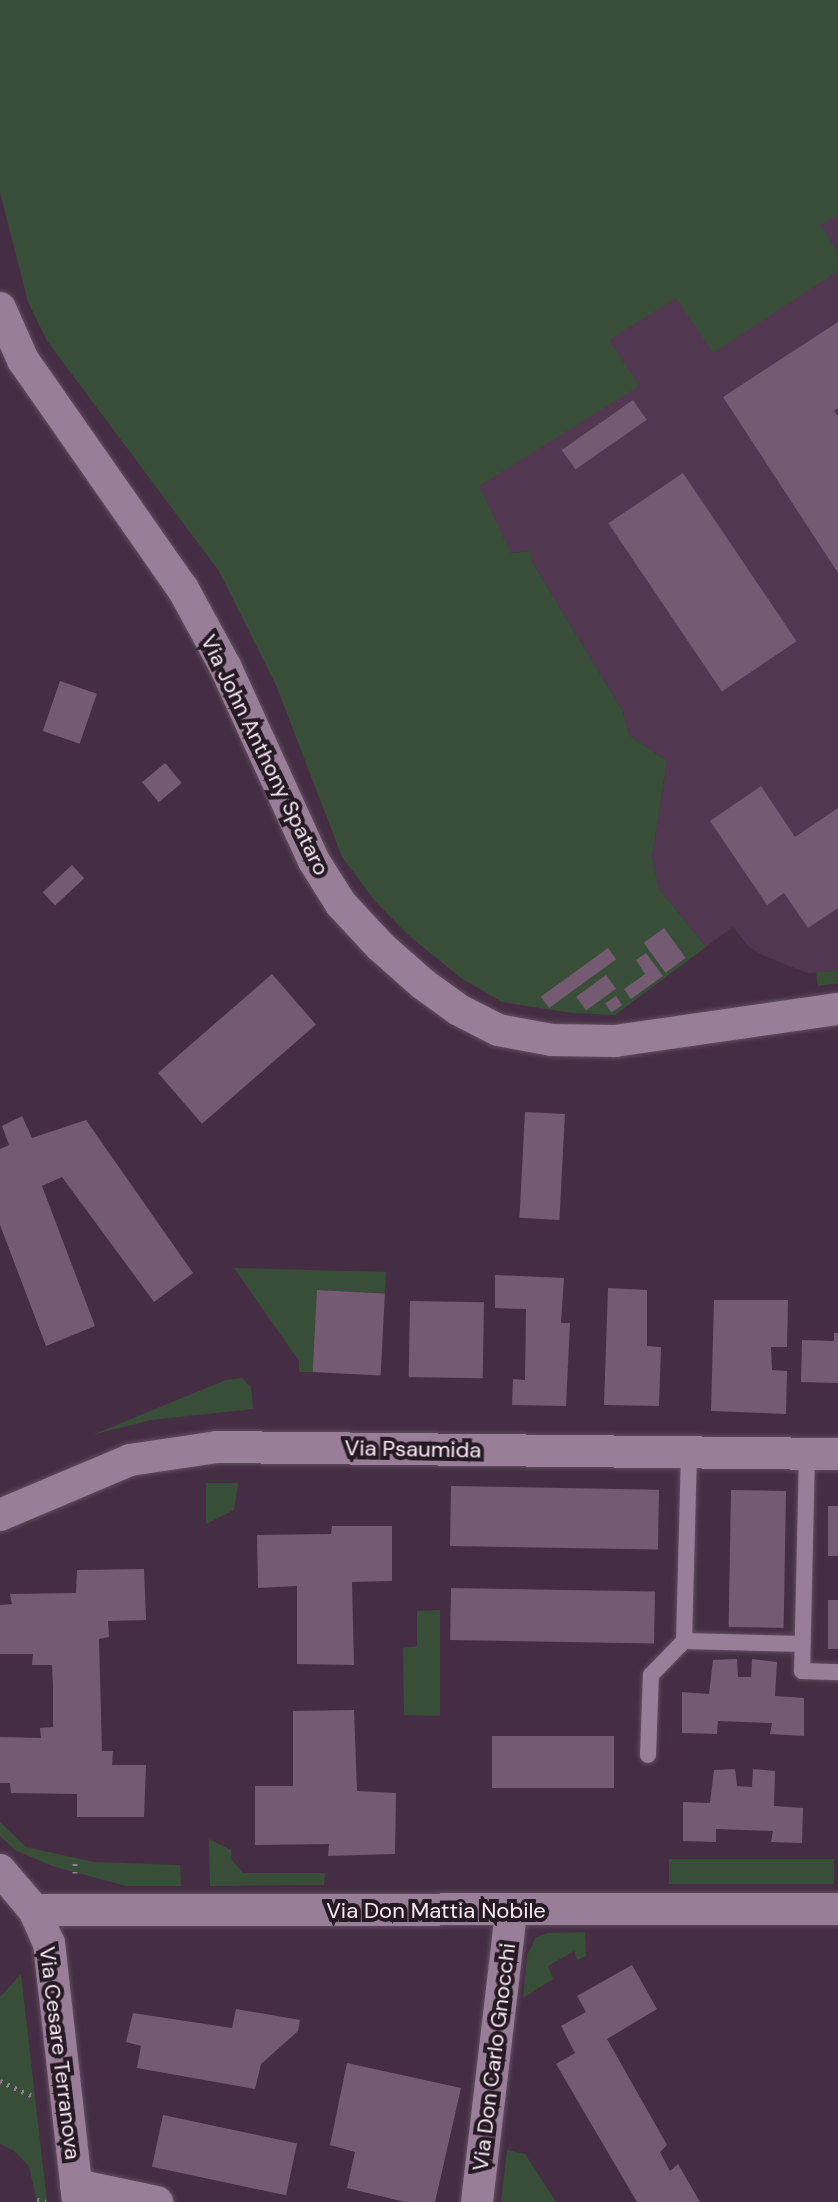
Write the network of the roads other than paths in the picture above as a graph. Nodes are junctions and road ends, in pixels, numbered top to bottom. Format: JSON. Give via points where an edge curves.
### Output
{"nodes":[{"id":1,"x":0,"y":308,"type":"edge"},
{"id":2,"x":838,"y":1009,"type":"edge"},
{"id":3,"x":689,"y":1452,"type":"junction"},
{"id":4,"x":823,"y":1454,"type":"edge"},
{"id":5,"x":0,"y":1515,"type":"edge"},
{"id":6,"x":684,"y":1641,"type":"junction"},
{"id":7,"x":802,"y":1644,"type":"junction"},
{"id":8,"x":838,"y":1672,"type":"edge"},
{"id":9,"x":648,"y":1755,"type":"dead end"},
{"id":10,"x":0,"y":1870,"type":"edge"},
{"id":11,"x":838,"y":1909,"type":"edge"},
{"id":12,"x":34,"y":1910,"type":"junction"},
{"id":13,"x":511,"y":1912,"type":"junction"},
{"id":14,"x":77,"y":2193,"type":"edge"},
{"id":15,"x":157,"y":2202,"type":"edge"},
{"id":16,"x":477,"y":2202,"type":"edge"}],
"edges":[{"from":1,"to":2,"type":"street","name":"Via John Anthony Spataro","via":[[23,360],[183,589],[225,666],[314,861],[341,904],[423,984],[498,1030],[552,1040],[615,1041]]},
{"from":3,"to":4,"type":"street","name":"Via Psaumida"},
{"from":3,"to":5,"type":"street","name":"Via Psaumida","via":[[217,1447],[130,1460]]},
{"from":3,"to":6,"type":"lane"},
{"from":4,"to":7,"type":"lane"},
{"from":6,"to":7,"type":"lane"},
{"from":6,"to":9,"type":"lane","via":[[651,1675]]},
{"from":7,"to":8,"type":"lane","via":[[802,1671]]},
{"from":10,"to":12,"type":"street","name":"Via Cesare Terranova"},
{"from":11,"to":13,"type":"street","name":"Via Don Mattia Nobile"},
{"from":12,"to":13,"type":"street","name":"Via Don Mattia Nobile"},
{"from":12,"to":14,"type":"street","name":"Via Cesare Terranova","via":[[49,1943]]},
{"from":13,"to":16,"type":"street","name":"Via Don Carlo Gnocchi"},
{"from":14,"to":15,"type":"street"}]}
